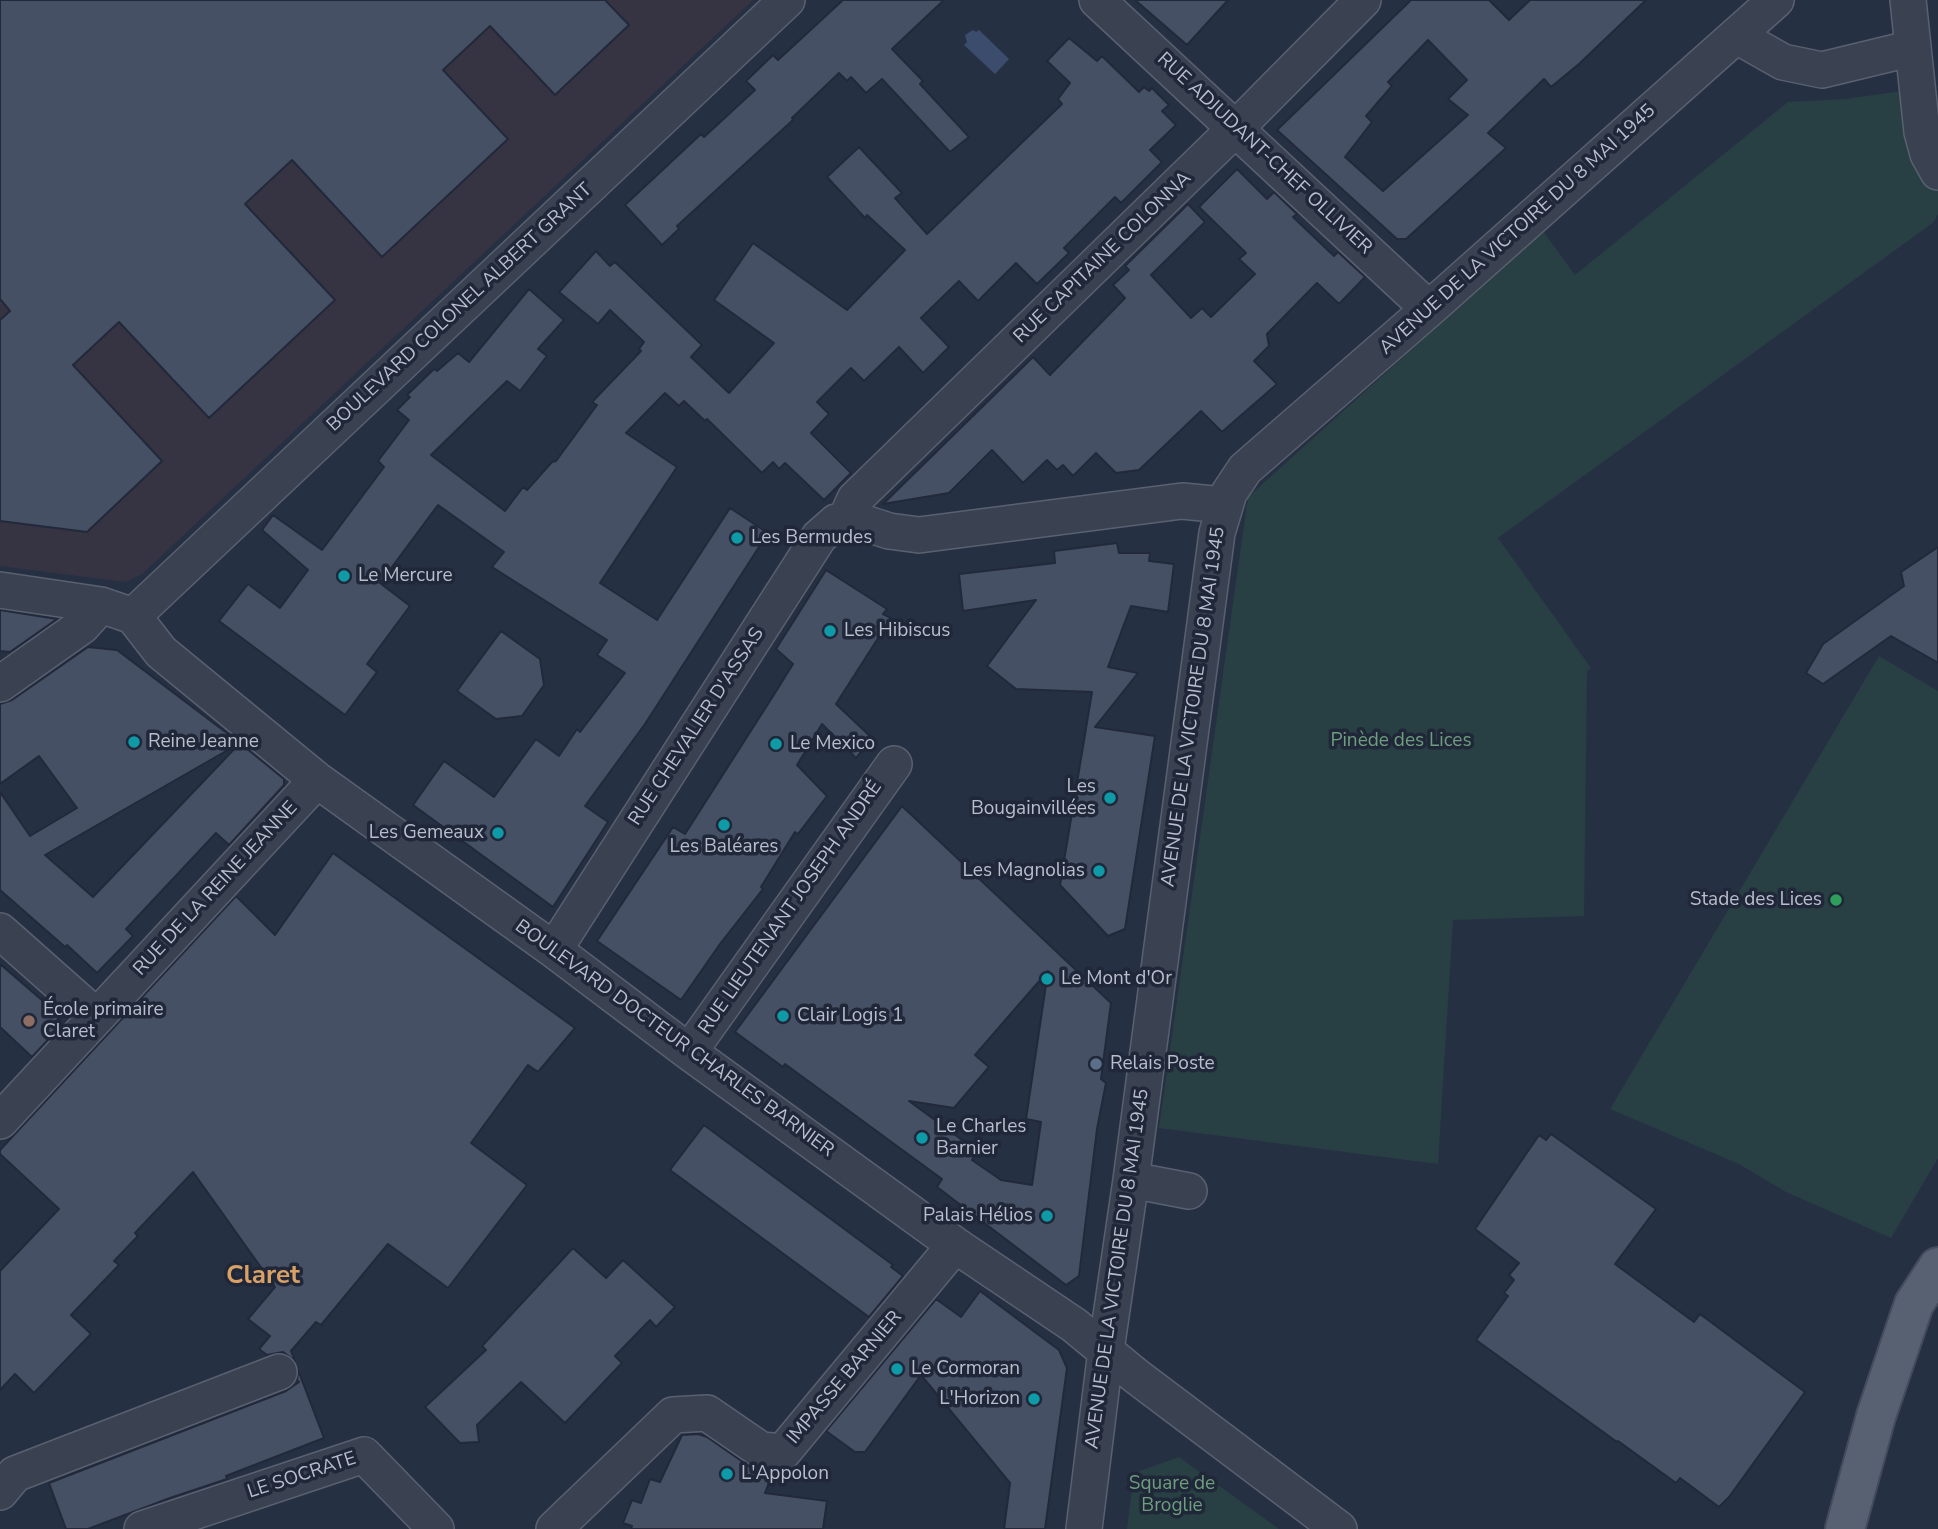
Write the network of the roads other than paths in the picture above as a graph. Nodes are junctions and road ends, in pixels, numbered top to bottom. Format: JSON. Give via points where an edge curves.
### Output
{"nodes":[{"id":1,"x":787,"y":0,"type":"edge"},
{"id":2,"x":1097,"y":0,"type":"edge"},
{"id":3,"x":1363,"y":0,"type":"edge"},
{"id":4,"x":1776,"y":0,"type":"edge"},
{"id":5,"x":1908,"y":0,"type":"edge"},
{"id":6,"x":1737,"y":36,"type":"junction"},
{"id":7,"x":1913,"y":48,"type":"junction"},
{"id":8,"x":1237,"y":128,"type":"junction"},
{"id":9,"x":1938,"y":172,"type":"edge"},
{"id":10,"x":1430,"y":309,"type":"junction"},
{"id":11,"x":1224,"y":505,"type":"junction"},
{"id":12,"x":852,"y":519,"type":"junction"},
{"id":13,"x":0,"y":590,"type":"edge"},
{"id":14,"x":117,"y":610,"type":"junction"},
{"id":15,"x":0,"y":684,"type":"edge"},
{"id":16,"x":894,"y":764,"type":"dead end"},
{"id":17,"x":317,"y":780,"type":"junction"},
{"id":18,"x":0,"y":931,"type":"edge"},
{"id":19,"x":554,"y":950,"type":"junction"},
{"id":20,"x":97,"y":1017,"type":"junction"},
{"id":21,"x":689,"y":1052,"type":"junction"},
{"id":22,"x":0,"y":1121,"type":"edge"},
{"id":23,"x":1131,"y":1180,"type":"junction"},
{"id":24,"x":1189,"y":1191,"type":"dead end"},
{"id":25,"x":955,"y":1245,"type":"junction"},
{"id":26,"x":1938,"y":1267,"type":"edge"},
{"id":27,"x":1106,"y":1350,"type":"junction"},
{"id":28,"x":279,"y":1372,"type":"dead end"},
{"id":29,"x":0,"y":1492,"type":"edge"},
{"id":30,"x":142,"y":1529,"type":"edge"},
{"id":31,"x":436,"y":1529,"type":"edge"},
{"id":32,"x":554,"y":1529,"type":"edge"},
{"id":33,"x":1084,"y":1529,"type":"edge"},
{"id":34,"x":1339,"y":1529,"type":"edge"},
{"id":35,"x":1845,"y":1529,"type":"edge"}],
"edges":[{"from":1,"to":14,"type":"street","name":"BOULEVARD COLONEL ALBERT GRANT"},
{"from":2,"to":8,"type":"street","name":"RUE ADJUDANT-CHEF OLLIVIER"},
{"from":3,"to":8,"type":"street","name":"RUE CAPITAINE COLONNA"},
{"from":4,"to":6,"type":"street","name":"AVENUE DE LA VICTOIRE DU 8 MAI 1945"},
{"from":5,"to":7,"type":"street"},
{"from":6,"to":7,"type":"street","via":[[1783,62],[1822,70]]},
{"from":6,"to":10,"type":"street","name":"AVENUE DE LA VICTOIRE DU 8 MAI 1945"},
{"from":7,"to":9,"type":"street","via":[[1922,132]]},
{"from":8,"to":10,"type":"street","name":"RUE ADJUDANT-CHEF OLLIVIER"},
{"from":8,"to":12,"type":"street","name":"RUE CAPITAINE COLONNA","via":[[855,499]]},
{"from":10,"to":11,"type":"street","name":"AVENUE DE LA VICTOIRE DU 8 MAI 1945","via":[[1245,469]]},
{"from":11,"to":12,"type":"street","via":[[1157,503],[919,535]]},
{"from":11,"to":23,"type":"street","name":"AVENUE DE LA VICTOIRE DU 8 MAI 1945"},
{"from":12,"to":19,"type":"street","name":"RUE CHEVALIER D'ASSAS","via":[[836,522],[819,537]]},
{"from":13,"to":14,"type":"street"},
{"from":14,"to":15,"type":"street","name":"BOULEVARD COLONEL ALBERT GRANT","via":[[82,626]]},
{"from":14,"to":17,"type":"street","name":"BOULEVARD DOCTEUR CHARLES BARNIER","via":[[161,652]]},
{"from":16,"to":21,"type":"street","name":"RUE LIEUTENANT JOSEPH ANDRÉ"},
{"from":17,"to":19,"type":"street","name":"BOULEVARD DOCTEUR CHARLES BARNIER"},
{"from":17,"to":20,"type":"street","name":"RUE DE LA REINE JEANNE"},
{"from":18,"to":20,"type":"street"},
{"from":19,"to":21,"type":"street","name":"BOULEVARD DOCTEUR CHARLES BARNIER"},
{"from":20,"to":22,"type":"street","name":"RUE DE LA REINE JEANNE"},
{"from":21,"to":25,"type":"street","name":"BOULEVARD DOCTEUR CHARLES BARNIER"},
{"from":23,"to":24,"type":"street"},
{"from":23,"to":27,"type":"street","name":"AVENUE DE LA VICTOIRE DU 8 MAI 1945"},
{"from":25,"to":27,"type":"street","name":"BOULEVARD DOCTEUR CHARLES BARNIER"},
{"from":25,"to":32,"type":"street","name":"IMPASSE BARNIER","via":[[783,1452],[761,1450],[708,1413],[673,1415]]},
{"from":26,"to":35,"type":"main road","via":[[1914,1304]]},
{"from":27,"to":33,"type":"street","name":"AVENUE DE LA VICTOIRE DU 8 MAI 1945"},
{"from":27,"to":34,"type":"street","name":"BOULEVARD DOCTEUR CHARLES BARNIER"},
{"from":28,"to":29,"type":"street","via":[[15,1474]]},
{"from":30,"to":31,"type":"street","name":"LE SOCRATE","via":[[364,1455]]}]}
